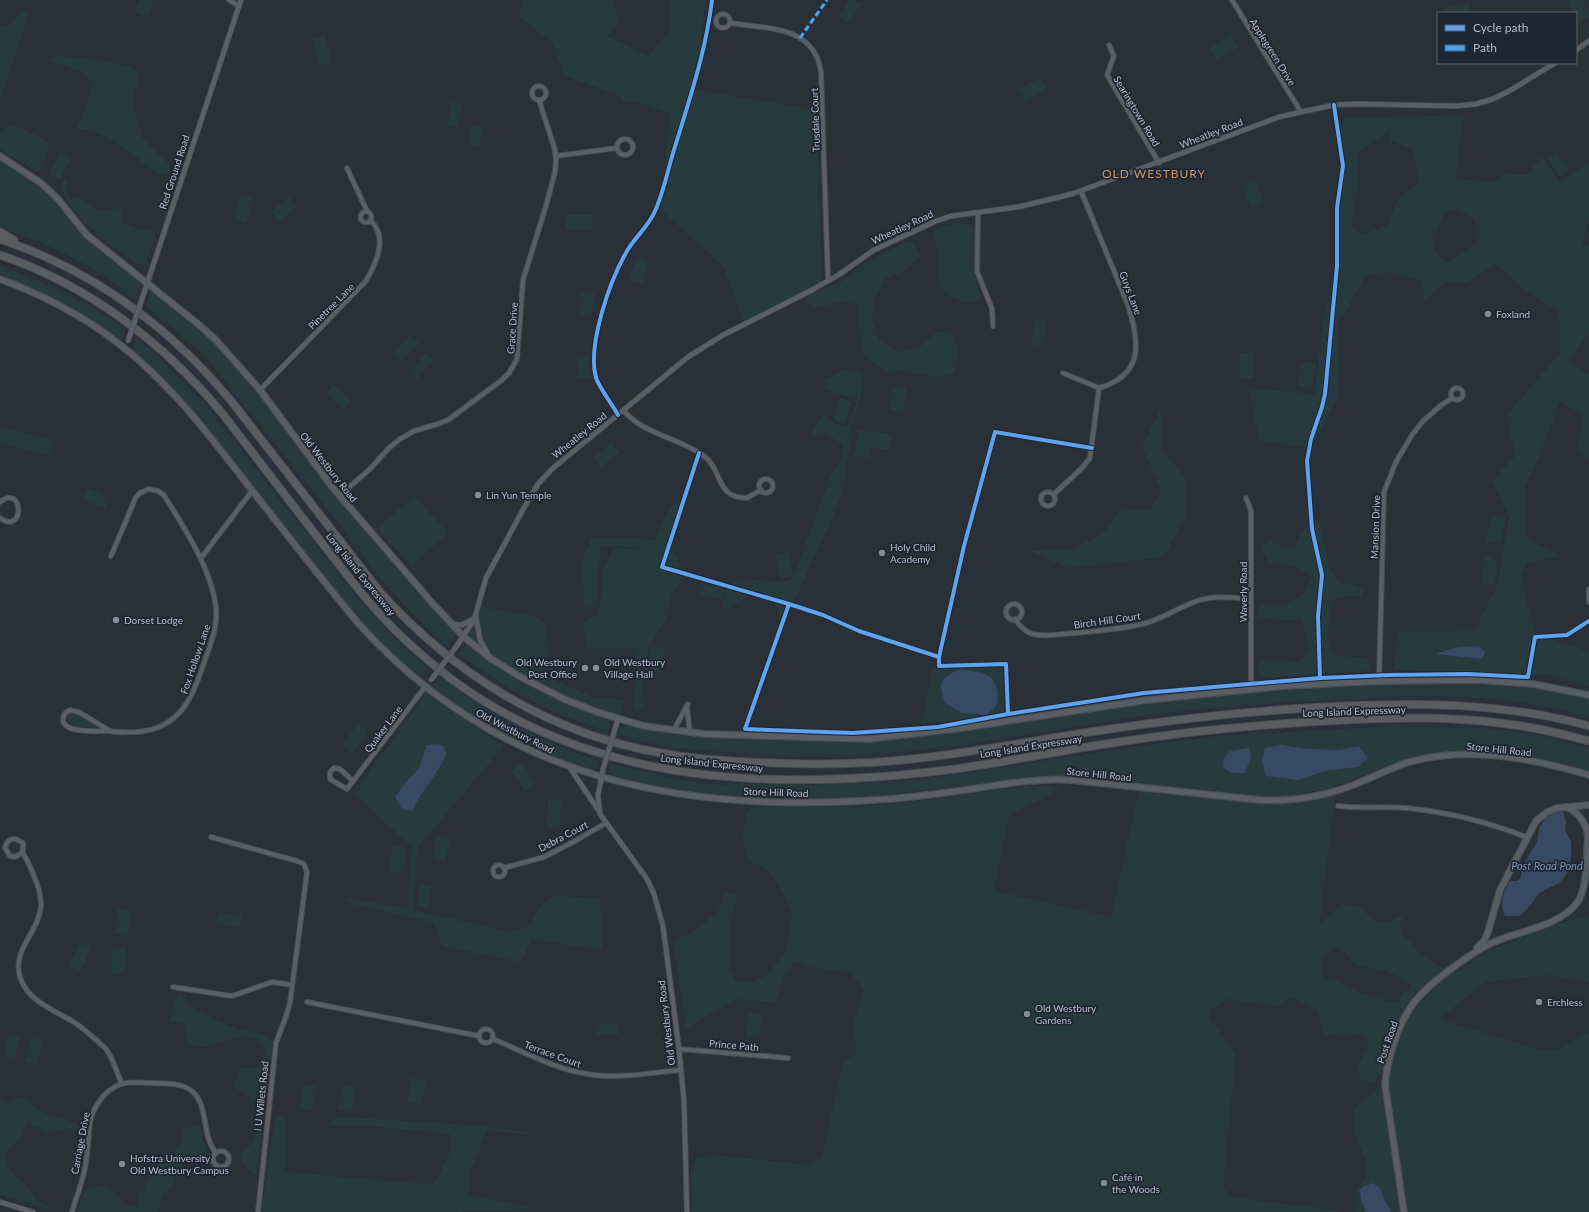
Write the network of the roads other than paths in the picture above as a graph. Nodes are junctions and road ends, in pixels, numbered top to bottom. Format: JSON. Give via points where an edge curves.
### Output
{"nodes":[{"id":1,"x":229,"y":0,"type":"edge"},
{"id":2,"x":241,"y":0,"type":"edge"},
{"id":3,"x":1232,"y":0,"type":"edge"},
{"id":4,"x":239,"y":6,"type":"junction"},
{"id":5,"x":730,"y":22,"type":"dead end"},
{"id":6,"x":1589,"y":41,"type":"edge"},
{"id":7,"x":1109,"y":45,"type":"dead end"},
{"id":8,"x":1577,"y":49,"type":"edge"},
{"id":9,"x":1553,"y":64,"type":"edge"},
{"id":10,"x":539,"y":100,"type":"dead end"},
{"id":11,"x":1301,"y":112,"type":"junction"},
{"id":12,"x":617,"y":148,"type":"dead end"},
{"id":13,"x":0,"y":156,"type":"edge"},
{"id":14,"x":556,"y":156,"type":"junction"},
{"id":15,"x":1159,"y":163,"type":"junction"},
{"id":16,"x":347,"y":168,"type":"dead end"},
{"id":17,"x":1081,"y":191,"type":"junction"},
{"id":18,"x":367,"y":211,"type":"junction"},
{"id":19,"x":978,"y":213,"type":"junction"},
{"id":20,"x":370,"y":220,"type":"junction"},
{"id":21,"x":0,"y":232,"type":"edge"},
{"id":22,"x":0,"y":239,"type":"edge"},
{"id":23,"x":0,"y":255,"type":"edge"},
{"id":24,"x":43,"y":255,"type":"junction"},
{"id":25,"x":0,"y":279,"type":"edge"},
{"id":26,"x":828,"y":280,"type":"junction"},
{"id":27,"x":147,"y":283,"type":"junction"},
{"id":28,"x":993,"y":326,"type":"dead end"},
{"id":29,"x":126,"y":349,"type":"junction"},
{"id":30,"x":1063,"y":373,"type":"dead end"},
{"id":31,"x":1100,"y":388,"type":"junction"},
{"id":32,"x":260,"y":390,"type":"junction"},
{"id":33,"x":1452,"y":398,"type":"dead end"},
{"id":34,"x":623,"y":410,"type":"junction"},
{"id":35,"x":761,"y":490,"type":"dead end"},
{"id":36,"x":252,"y":491,"type":"junction"},
{"id":37,"x":1054,"y":494,"type":"dead end"},
{"id":38,"x":340,"y":496,"type":"junction"},
{"id":39,"x":1246,"y":498,"type":"dead end"},
{"id":40,"x":0,"y":502,"type":"edge"},
{"id":41,"x":0,"y":518,"type":"edge"},
{"id":42,"x":111,"y":556,"type":"dead end"},
{"id":43,"x":201,"y":558,"type":"junction"},
{"id":44,"x":1589,"y":589,"type":"edge"},
{"id":45,"x":1251,"y":599,"type":"junction"},
{"id":46,"x":1589,"y":602,"type":"edge"},
{"id":47,"x":476,"y":617,"type":"junction"},
{"id":48,"x":1015,"y":620,"type":"dead end"},
{"id":49,"x":451,"y":624,"type":"junction"},
{"id":50,"x":464,"y":637,"type":"junction"},
{"id":51,"x":490,"y":658,"type":"junction"},
{"id":52,"x":1379,"y":681,"type":"junction"},
{"id":53,"x":425,"y":687,"type":"junction"},
{"id":54,"x":1251,"y":688,"type":"junction"},
{"id":55,"x":1589,"y":695,"type":"edge"},
{"id":56,"x":618,"y":718,"type":"junction"},
{"id":57,"x":1589,"y":726,"type":"edge"},
{"id":58,"x":110,"y":731,"type":"junction"},
{"id":59,"x":673,"y":731,"type":"junction"},
{"id":60,"x":690,"y":733,"type":"junction"},
{"id":61,"x":1589,"y":741,"type":"edge"},
{"id":62,"x":570,"y":768,"type":"junction"},
{"id":63,"x":1589,"y":775,"type":"edge"},
{"id":64,"x":601,"y":778,"type":"junction"},
{"id":65,"x":354,"y":781,"type":"junction"},
{"id":66,"x":1589,"y":805,"type":"edge"},
{"id":67,"x":1338,"y":806,"type":"dead end"},
{"id":68,"x":1566,"y":807,"type":"junction"},
{"id":69,"x":600,"y":814,"type":"junction"},
{"id":70,"x":606,"y":823,"type":"junction"},
{"id":71,"x":1589,"y":832,"type":"edge"},
{"id":72,"x":211,"y":837,"type":"dead end"},
{"id":73,"x":1526,"y":837,"type":"junction"},
{"id":74,"x":1588,"y":838,"type":"junction"},
{"id":75,"x":23,"y":852,"type":"junction"},
{"id":76,"x":504,"y":868,"type":"dead end"},
{"id":77,"x":1587,"y":887,"type":"edge"},
{"id":78,"x":1488,"y":932,"type":"junction"},
{"id":79,"x":1499,"y":940,"type":"junction"},
{"id":80,"x":1471,"y":954,"type":"junction"},
{"id":81,"x":292,"y":985,"type":"junction"},
{"id":82,"x":173,"y":986,"type":"dead end"},
{"id":83,"x":307,"y":1002,"type":"dead end"},
{"id":84,"x":479,"y":1036,"type":"junction"},
{"id":85,"x":493,"y":1039,"type":"junction"},
{"id":86,"x":679,"y":1049,"type":"junction"},
{"id":87,"x":788,"y":1058,"type":"dead end"},
{"id":88,"x":681,"y":1070,"type":"junction"},
{"id":89,"x":122,"y":1084,"type":"junction"},
{"id":90,"x":216,"y":1153,"type":"dead end"},
{"id":91,"x":0,"y":1202,"type":"edge"},
{"id":92,"x":33,"y":1212,"type":"edge"},
{"id":93,"x":72,"y":1212,"type":"edge"},
{"id":94,"x":258,"y":1212,"type":"edge"},
{"id":95,"x":687,"y":1212,"type":"edge"},
{"id":96,"x":1404,"y":1212,"type":"edge"}],
"edges":[{"from":1,"to":4,"type":"street"},
{"from":2,"to":4,"type":"street","name":"Red Ground Road"},
{"from":3,"to":11,"type":"street","name":"Applegreen Drive"},
{"from":4,"to":27,"type":"street","name":"Red Ground Road"},
{"from":5,"to":26,"type":"street","name":"Trusdale Court","via":[[791,33],[807,42],[818,58],[821,72]]},
{"from":6,"to":8,"type":"street"},
{"from":7,"to":15,"type":"street","name":"Searingtown Road","via":[[1114,56],[1107,75]]},
{"from":9,"to":11,"type":"street","name":"Wheatley Road","via":[[1511,90],[1476,104],[1334,105]]},
{"from":10,"to":14,"type":"street","name":"Grace Drive"},
{"from":11,"to":15,"type":"street","name":"Wheatley Road","via":[[1279,117]]},
{"from":12,"to":14,"type":"street"},
{"from":13,"to":27,"type":"main road","name":"Old Westbury Road","via":[[41,183],[58,199],[87,235]]},
{"from":14,"to":38,"type":"street","name":"Grace Drive","via":[[553,184],[524,280],[518,359],[502,380],[448,420],[400,438]]},
{"from":15,"to":17,"type":"street","name":"Wheatley Road"},
{"from":16,"to":18,"type":"street","name":"Pinetree Lane"},
{"from":17,"to":19,"type":"street","name":"Wheatley Road","via":[[1018,208]]},
{"from":17,"to":31,"type":"street","name":"Guys Lane","via":[[1128,305],[1136,339],[1135,359],[1129,371],[1116,383]]},
{"from":18,"to":20,"type":"street","name":"Pinetree Lane","via":[[371,215]]},
{"from":18,"to":20,"type":"street","name":"Pinetree Lane","via":[[362,212],[360,218],[366,222]]},
{"from":19,"to":26,"type":"street","name":"Wheatley Road","via":[[951,216],[921,228],[874,250]]},
{"from":19,"to":28,"type":"street","via":[[977,271],[992,309]]},
{"from":20,"to":32,"type":"street","name":"Pinetree Lane","via":[[379,233],[379,246],[374,266],[366,281]]},
{"from":21,"to":24,"type":"highway"},
{"from":22,"to":24,"type":"highway","name":"Long Island Expressway"},
{"from":23,"to":61,"type":"highway","name":"Long Island Expressway","via":[[56,278],[101,304],[144,334],[175,362],[222,413],[366,598],[398,634],[424,657],[467,690],[511,717],[591,751],[641,765],[692,773],[831,779],[917,773],[1164,736],[1318,722],[1473,720],[1530,727]]},
{"from":24,"to":57,"type":"highway","name":"Long Island Expressway","via":[[118,297],[158,327],[193,359],[232,402],[380,592],[404,618],[439,649],[484,683],[519,704],[610,741],[654,752],[694,758],[815,764],[918,759],[1167,721],[1341,706],[1478,706],[1529,712]]},
{"from":25,"to":29,"type":"main road","name":"Old Westbury Road","via":[[68,310]]},
{"from":26,"to":34,"type":"street","name":"Wheatley Road","via":[[706,344]]},
{"from":27,"to":29,"type":"street","name":"Red Ground Road","bridge":true},
{"from":27,"to":32,"type":"main road","name":"Old Westbury Road","via":[[216,340]]},
{"from":29,"to":36,"type":"main road","name":"Old Westbury Road","via":[[183,403]]},
{"from":30,"to":31,"type":"street"},
{"from":31,"to":37,"type":"street","via":[[1090,458]]},
{"from":32,"to":38,"type":"main road","name":"Old Westbury Road"},
{"from":33,"to":52,"type":"street","name":"Mansion Drive","via":[[1423,421],[1412,435],[1396,462],[1384,492]]},
{"from":34,"to":35,"type":"street","via":[[638,424],[703,456],[713,466],[721,484],[731,494],[747,498]]},
{"from":34,"to":47,"type":"street","name":"Wheatley Road","via":[[552,469],[538,484],[486,578]]},
{"from":36,"to":43,"type":"street"},
{"from":36,"to":53,"type":"main road","name":"Old Westbury Road","via":[[358,623],[384,651]]},
{"from":38,"to":49,"type":"main road","name":"Old Westbury Road"},
{"from":39,"to":45,"type":"street","name":"Waverly Road","via":[[1252,511]]},
{"from":40,"to":41,"type":"street","via":[[5,499],[13,500],[18,504],[19,511],[16,518],[11,521]]},
{"from":42,"to":43,"type":"street","name":"Fox Hollow Lane","via":[[128,518],[132,502],[145,490],[153,489],[164,495]]},
{"from":43,"to":58,"type":"street","name":"Fox Hollow Lane","via":[[215,600],[217,620],[191,698],[174,719],[160,726],[145,731]]},
{"from":44,"to":46,"type":"street"},
{"from":45,"to":48,"type":"street","name":"Birch Hill Court","via":[[1209,598],[1143,624],[1052,635],[1038,636],[1028,633]]},
{"from":45,"to":54,"type":"street","name":"Waverly Road"},
{"from":47,"to":49,"type":"street","via":[[462,625]]},
{"from":47,"to":50,"type":"street","name":"Wheatley Road"},
{"from":47,"to":51,"type":"street","via":[[480,640]]},
{"from":49,"to":50,"type":"main road","name":"Old Westbury Road"},
{"from":50,"to":51,"type":"main road","name":"Old Westbury Road"},
{"from":50,"to":53,"type":"street","name":"Wheatley Road","bridge":true},
{"from":51,"to":56,"type":"main road","name":"Old Westbury Road","via":[[551,693]]},
{"from":52,"to":54,"type":"main road"},
{"from":52,"to":55,"type":"main road","via":[[1503,682],[1550,687]]},
{"from":53,"to":62,"type":"main road","name":"Old Westbury Road","via":[[488,730]]},
{"from":53,"to":65,"type":"street","name":"Quaker Lane"},
{"from":54,"to":60,"type":"main road","via":[[1141,701],[885,738],[835,739]]},
{"from":56,"to":59,"type":"main road"},
{"from":56,"to":64,"type":"street","name":"Old Westbury Road","bridge":true},
{"from":58,"to":58,"type":"street","name":"Fox Hollow Lane","via":[[79,712],[70,710],[64,716],[64,724],[72,729],[90,732]]},
{"from":59,"to":60,"type":"main road"},
{"from":59,"to":60,"type":"street","via":[[688,706]]},
{"from":62,"to":64,"type":"main road","name":"Old Westbury Road"},
{"from":62,"to":69,"type":"street"},
{"from":63,"to":64,"type":"main road","name":"Store Hill Road","via":[[1519,759],[1467,754],[1415,761],[1336,791],[1282,800],[1051,779],[904,797],[821,802],[689,796]]},
{"from":64,"to":69,"type":"street","name":"Old Westbury Road","via":[[598,795]]},
{"from":65,"to":65,"type":"street","via":[[347,789],[330,779],[330,772],[334,768],[340,769]]},
{"from":66,"to":68,"type":"main road","name":"Post Road"},
{"from":67,"to":73,"type":"street","via":[[1425,810],[1475,820]]},
{"from":68,"to":73,"type":"main road","name":"Post Road","via":[[1542,815]]},
{"from":68,"to":74,"type":"main road","via":[[1580,818]]},
{"from":69,"to":70,"type":"street","name":"Old Westbury Road"},
{"from":70,"to":76,"type":"street","name":"Debra Court","via":[[544,857]]},
{"from":70,"to":86,"type":"street","name":"Old Westbury Road","via":[[643,872],[654,894],[663,926]]},
{"from":71,"to":74,"type":"main road","name":"Post Road"},
{"from":72,"to":81,"type":"street","name":"I U Willets Road","via":[[292,859],[306,867]]},
{"from":73,"to":78,"type":"main road","name":"Post Road","via":[[1500,890]]},
{"from":74,"to":77,"type":"main road","name":"Post Road"},
{"from":75,"to":75,"type":"street","via":[[23,843],[19,839],[11,839],[6,843],[5,848],[10,856],[18,856]]},
{"from":75,"to":89,"type":"street","via":[[38,889],[41,905],[38,919],[24,943],[20,956],[19,969],[22,981],[36,1000],[73,1022],[104,1048]]},
{"from":77,"to":79,"type":"main road","name":"Post Road","via":[[1577,903],[1564,915]]},
{"from":78,"to":79,"type":"main road","via":[[1491,938]]},
{"from":78,"to":80,"type":"main road","name":"Post Road"},
{"from":79,"to":80,"type":"main road","name":"Post Road"},
{"from":80,"to":96,"type":"main road","name":"Post Road","via":[[1441,976],[1415,1000],[1401,1026],[1387,1067],[1386,1095]]},
{"from":81,"to":82,"type":"street","via":[[272,982],[232,996]]},
{"from":81,"to":94,"type":"street","name":"I U Willets Road","via":[[287,1014],[276,1042]]},
{"from":83,"to":84,"type":"street","name":"Terrace Court"},
{"from":84,"to":85,"type":"street","name":"Terrace Court","via":[[485,1044]]},
{"from":84,"to":85,"type":"street","name":"Terrace Court","via":[[483,1030],[488,1030],[492,1032]]},
{"from":85,"to":88,"type":"street","name":"Terrace Court","via":[[581,1073],[618,1076]]},
{"from":86,"to":87,"type":"street","name":"Prince Path"},
{"from":86,"to":88,"type":"street","name":"Old Westbury Road"},
{"from":88,"to":95,"type":"street","name":"Old Westbury Road"},
{"from":89,"to":90,"type":"street","name":"Carriage Drive","via":[[178,1084],[190,1089],[199,1101],[209,1142]]},
{"from":89,"to":93,"type":"street","name":"Carriage Drive","via":[[105,1095],[93,1112],[85,1168]]},
{"from":91,"to":92,"type":"street"}]}
